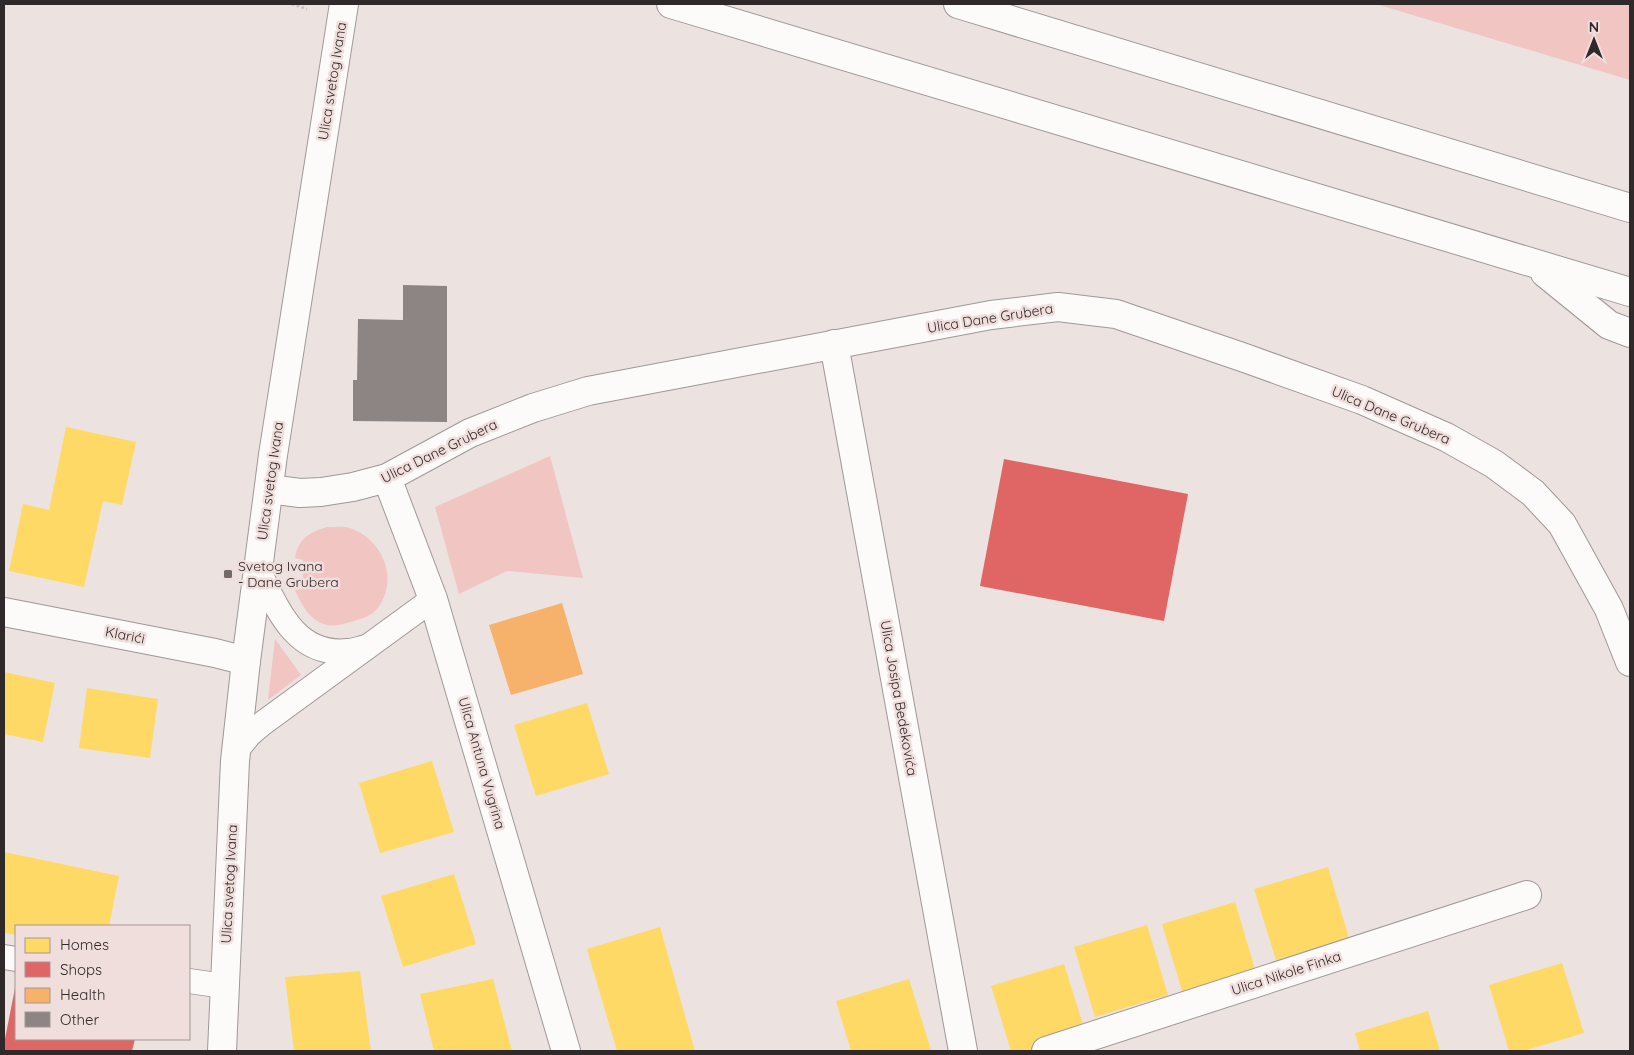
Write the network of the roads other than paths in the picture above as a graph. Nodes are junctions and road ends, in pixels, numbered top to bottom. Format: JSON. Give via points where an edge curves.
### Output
{"nodes":[{"id":1,"x":344,"y":4,"type":"edge"},
{"id":2,"x":670,"y":4,"type":"edge"},
{"id":3,"x":958,"y":4,"type":"edge"},
{"id":4,"x":1630,"y":208,"type":"edge"},
{"id":5,"x":1534,"y":264,"type":"junction"},
{"id":6,"x":1630,"y":292,"type":"edge"},
{"id":7,"x":1630,"y":333,"type":"edge"},
{"id":8,"x":834,"y":344,"type":"junction"},
{"id":9,"x":387,"y":478,"type":"junction"},
{"id":10,"x":269,"y":490,"type":"junction"},
{"id":11,"x":258,"y":569,"type":"junction"},
{"id":12,"x":433,"y":598,"type":"junction"},
{"id":13,"x":4,"y":612,"type":"edge"},
{"id":14,"x":369,"y":646,"type":"junction"},
{"id":15,"x":246,"y":661,"type":"junction"},
{"id":16,"x":1630,"y":662,"type":"edge"},
{"id":17,"x":236,"y":751,"type":"junction"},
{"id":18,"x":1526,"y":895,"type":"dead end"},
{"id":19,"x":190,"y":981,"type":"edge"},
{"id":20,"x":224,"y":986,"type":"junction"},
{"id":21,"x":222,"y":1051,"type":"edge"},
{"id":22,"x":566,"y":1051,"type":"edge"},
{"id":23,"x":963,"y":1051,"type":"edge"},
{"id":24,"x":1046,"y":1051,"type":"edge"}],
"edges":[{"from":1,"to":10,"type":"main road","name":"Ulica svetog Ivana"},
{"from":2,"to":5,"type":"main road"},
{"from":3,"to":4,"type":"main road"},
{"from":5,"to":6,"type":"main road"},
{"from":5,"to":7,"type":"main road","via":[[1609,325]]},
{"from":8,"to":9,"type":"main road","name":"Ulica Dane Grubera","via":[[588,391],[470,432]]},
{"from":8,"to":16,"type":"main road","name":"Ulica Dane Grubera","via":[[991,315],[1058,307],[1116,314],[1362,400],[1446,437],[1494,464],[1533,493],[1562,524],[1609,609]]},
{"from":8,"to":23,"type":"main road","name":"Ulica Josipa Bedekovića"},
{"from":9,"to":10,"type":"main road","name":"Ulica Dane Grubera","via":[[321,492]]},
{"from":9,"to":12,"type":"main road","name":"Ulica Antuna Vugrina"},
{"from":10,"to":11,"type":"main road","name":"Ulica svetog Ivana"},
{"from":11,"to":14,"type":"lane","via":[[290,627],[306,643],[326,651]]},
{"from":11,"to":15,"type":"main road","name":"Ulica svetog Ivana"},
{"from":12,"to":14,"type":"lane"},
{"from":12,"to":22,"type":"main road","name":"Ulica Antuna Vugrina"},
{"from":13,"to":15,"type":"main road","name":"Klarići"},
{"from":14,"to":17,"type":"lane","via":[[263,723]]},
{"from":15,"to":17,"type":"main road","name":"Ulica svetog Ivana"},
{"from":17,"to":20,"type":"main road","name":"Ulica svetog Ivana"},
{"from":18,"to":24,"type":"main road","name":"Ulica Nikole Finka"},
{"from":19,"to":20,"type":"lane"},
{"from":20,"to":21,"type":"main road","name":"Ulica svetog Ivana"}]}
